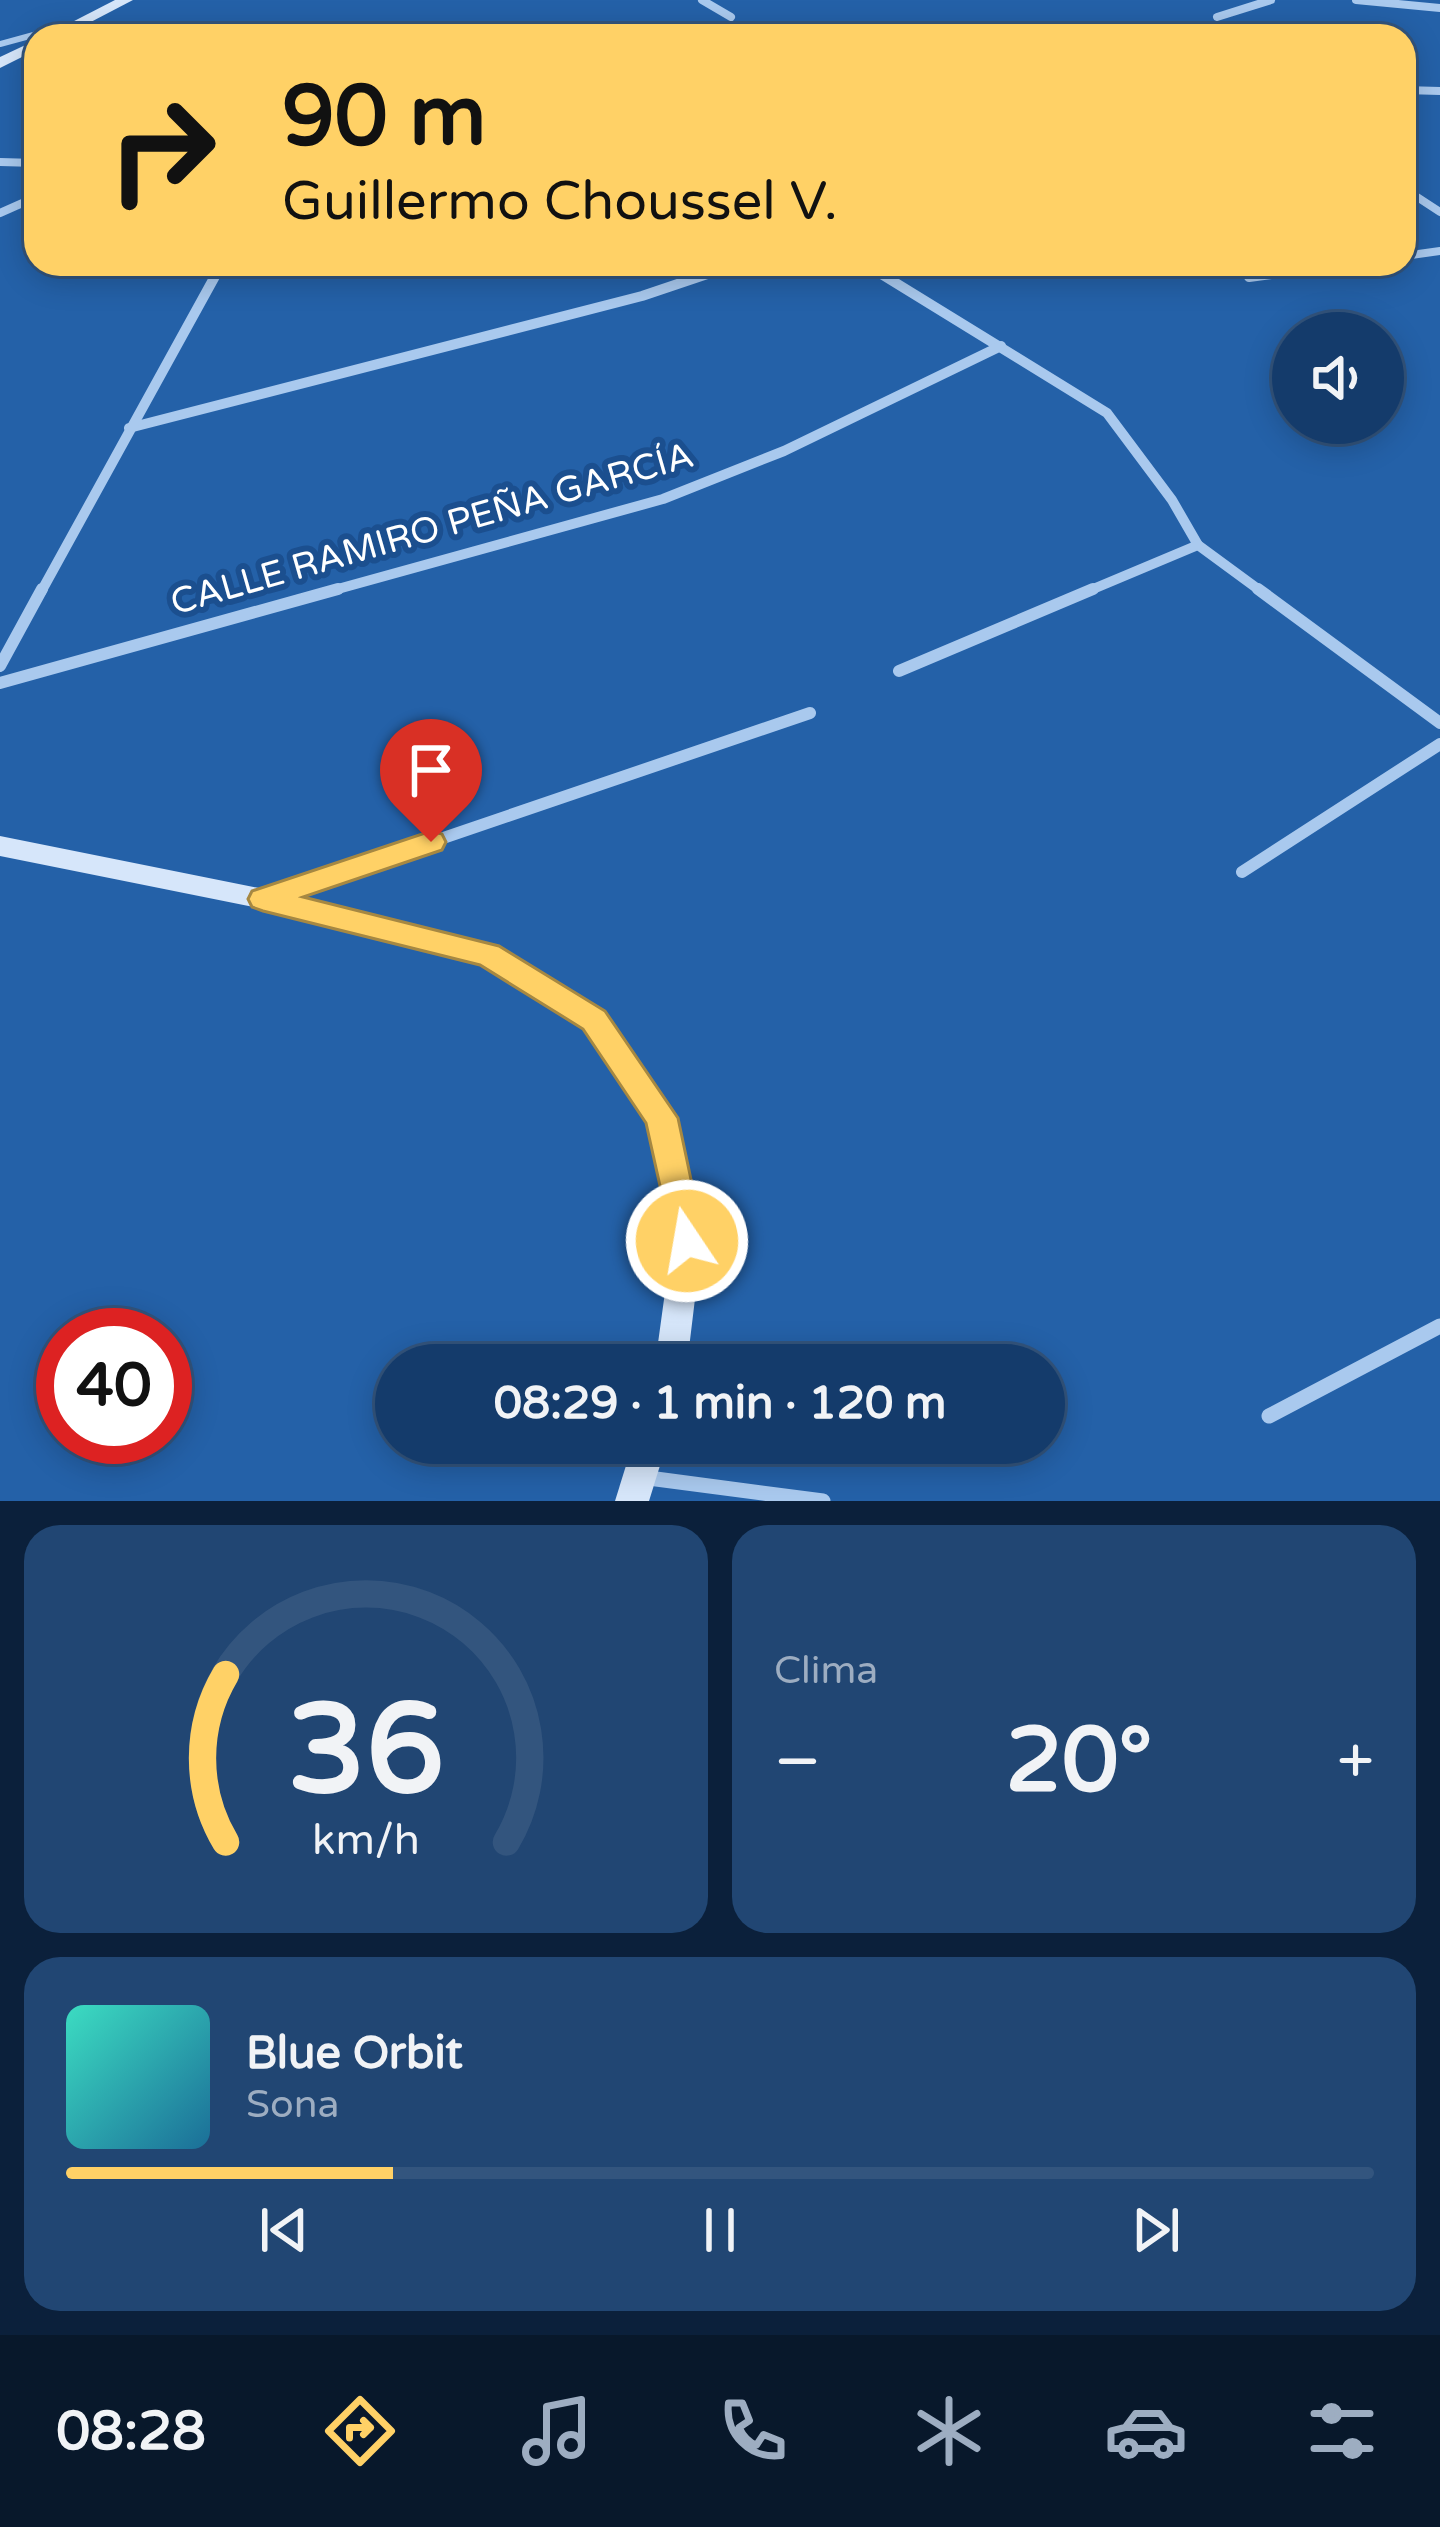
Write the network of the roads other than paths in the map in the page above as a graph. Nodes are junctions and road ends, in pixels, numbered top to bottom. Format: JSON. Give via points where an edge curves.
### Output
{"nodes":[{"id":1,"x":126,"y":0,"type":"edge"},
{"id":2,"x":702,"y":0,"type":"edge"},
{"id":3,"x":1271,"y":0,"type":"edge"},
{"id":4,"x":1356,"y":0,"type":"edge"},
{"id":5,"x":1383,"y":2,"type":"edge"},
{"id":6,"x":1440,"y":8,"type":"edge"},
{"id":7,"x":730,"y":16,"type":"dead end"},
{"id":8,"x":1217,"y":17,"type":"dead end"},
{"id":9,"x":76,"y":24,"type":"edge"},
{"id":10,"x":214,"y":276,"type":"edge"},
{"id":11,"x":701,"y":276,"type":"edge"},
{"id":12,"x":886,"y":276,"type":"edge"},
{"id":13,"x":1256,"y":276,"type":"edge"},
{"id":14,"x":1249,"y":277,"type":"dead end"},
{"id":15,"x":1000,"y":346,"type":"junction"},
{"id":16,"x":129,"y":428,"type":"junction"},
{"id":17,"x":1198,"y":545,"type":"junction"},
{"id":18,"x":0,"y":666,"type":"edge"},
{"id":19,"x":899,"y":671,"type":"dead end"},
{"id":20,"x":0,"y":683,"type":"edge"},
{"id":21,"x":811,"y":713,"type":"dead end"},
{"id":22,"x":1440,"y":722,"type":"edge"},
{"id":23,"x":1440,"y":744,"type":"edge"},
{"id":24,"x":0,"y":846,"type":"edge"},
{"id":25,"x":1242,"y":872,"type":"dead end"},
{"id":26,"x":263,"y":899,"type":"junction"},
{"id":27,"x":1440,"y":1326,"type":"edge"},
{"id":28,"x":674,"y":1344,"type":"edge"},
{"id":29,"x":1269,"y":1416,"type":"dead end"},
{"id":30,"x":636,"y":1489,"type":"edge"},
{"id":31,"x":823,"y":1501,"type":"edge"}],
"edges":[{"from":1,"to":9,"type":"street"},
{"from":2,"to":7,"type":"street"},
{"from":3,"to":8,"type":"street"},
{"from":4,"to":5,"type":"street"},
{"from":5,"to":6,"type":"street"},
{"from":10,"to":16,"type":"street"},
{"from":11,"to":16,"type":"street"},
{"from":12,"to":15,"type":"street"},
{"from":13,"to":14,"type":"street"},
{"from":15,"to":17,"type":"street","via":[[1107,413]]},
{"from":15,"to":20,"type":"street","name":"CALLE RAMIRO PEÑA GARCÍA","via":[[784,451],[663,499]]},
{"from":16,"to":18,"type":"street"},
{"from":17,"to":19,"type":"street"},
{"from":17,"to":22,"type":"street"},
{"from":21,"to":26,"type":"street"},
{"from":23,"to":25,"type":"street"},
{"from":24,"to":26,"type":"street"},
{"from":26,"to":28,"type":"street","via":[[488,955],[594,1020],[662,1118],[687,1241]]},
{"from":27,"to":29,"type":"street"},
{"from":30,"to":31,"type":"street"}]}
